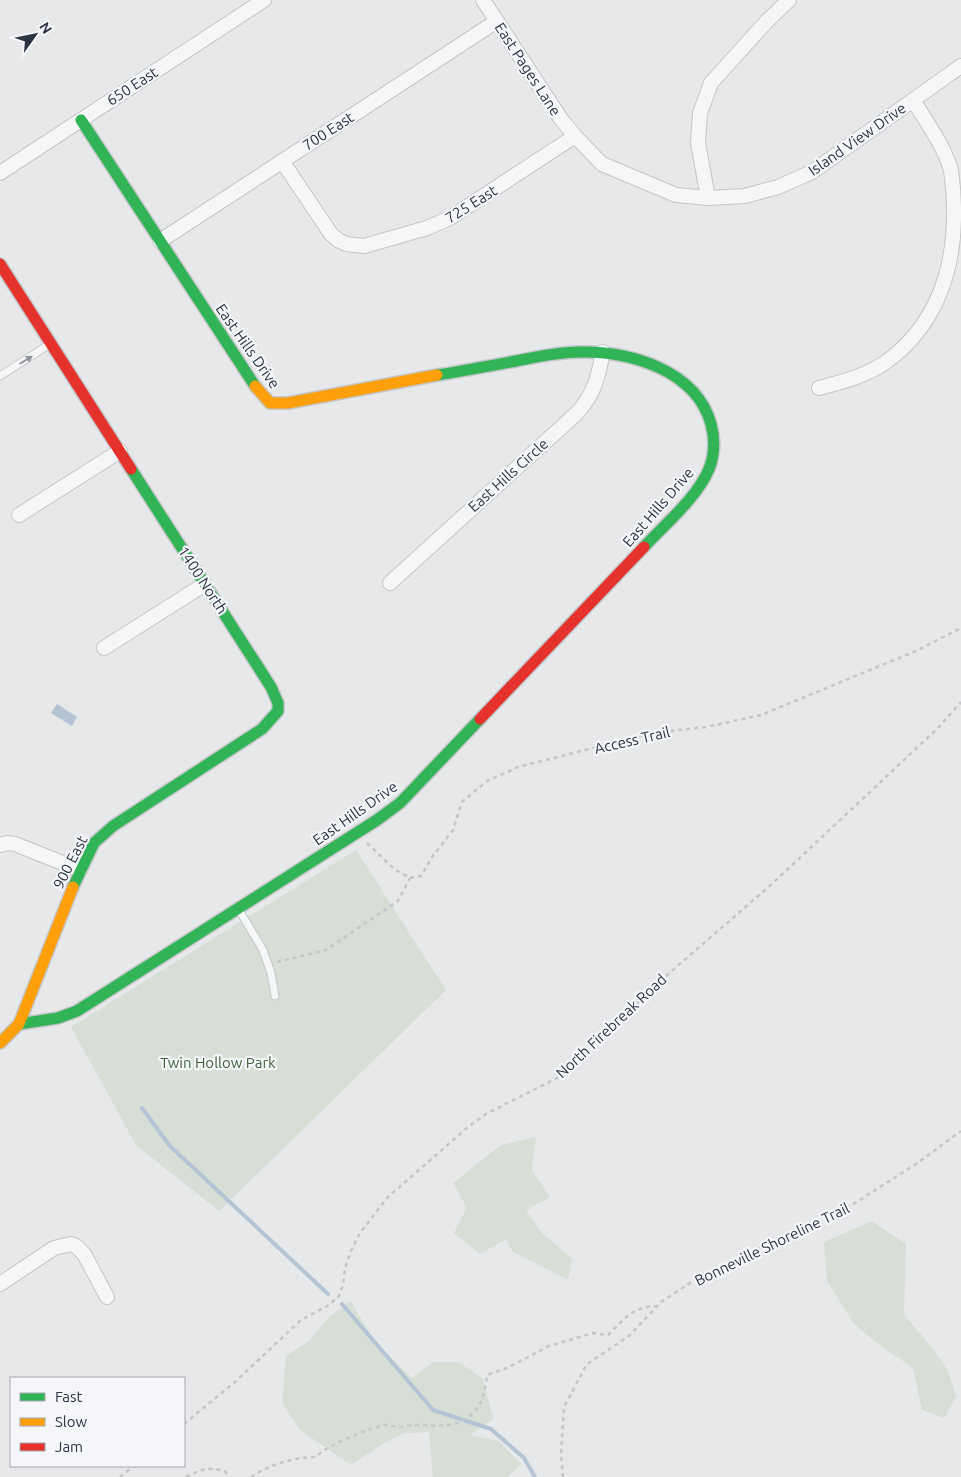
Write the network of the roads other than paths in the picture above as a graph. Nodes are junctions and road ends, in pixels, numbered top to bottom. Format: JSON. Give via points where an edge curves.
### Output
{"nodes":[{"id":1,"x":264,"y":0,"type":"edge"},
{"id":2,"x":483,"y":0,"type":"edge"},
{"id":3,"x":789,"y":0,"type":"edge"},
{"id":4,"x":497,"y":21,"type":"junction"},
{"id":5,"x":961,"y":66,"type":"edge"},
{"id":6,"x":913,"y":100,"type":"junction"},
{"id":7,"x":81,"y":120,"type":"junction"},
{"id":8,"x":575,"y":136,"type":"junction"},
{"id":9,"x":282,"y":161,"type":"junction"},
{"id":10,"x":0,"y":173,"type":"edge"},
{"id":11,"x":708,"y":198,"type":"junction"},
{"id":12,"x":160,"y":241,"type":"junction"},
{"id":13,"x":959,"y":259,"type":"edge"},
{"id":14,"x":0,"y":264,"type":"edge"},
{"id":15,"x":51,"y":344,"type":"junction"},
{"id":16,"x":603,"y":352,"type":"junction"},
{"id":17,"x":0,"y":376,"type":"edge"},
{"id":18,"x":819,"y":388,"type":"dead end"},
{"id":19,"x":120,"y":451,"type":"junction"},
{"id":20,"x":19,"y":515,"type":"dead end"},
{"id":21,"x":390,"y":583,"type":"dead end"},
{"id":22,"x":205,"y":584,"type":"junction"},
{"id":23,"x":104,"y":648,"type":"dead end"},
{"id":24,"x":278,"y":711,"type":"joint"},
{"id":25,"x":1,"y":842,"type":"edge"},
{"id":26,"x":80,"y":870,"type":"junction"},
{"id":27,"x":238,"y":909,"type":"junction"},
{"id":28,"x":275,"y":996,"type":"dead end"},
{"id":29,"x":19,"y":1024,"type":"junction"},
{"id":30,"x":0,"y":1043,"type":"edge"},
{"id":31,"x":0,"y":1284,"type":"edge"},
{"id":32,"x":106,"y":1297,"type":"dead end"}],
"edges":[{"from":1,"to":7,"type":"street","name":"650 East"},
{"from":2,"to":4,"type":"street","name":"East Pages Lane"},
{"from":3,"to":11,"type":"street","via":[[711,84],[700,113],[698,144]]},
{"from":4,"to":8,"type":"street","name":"East Pages Lane"},
{"from":4,"to":9,"type":"street","name":"700 East"},
{"from":5,"to":6,"type":"street","name":"Island View Drive"},
{"from":6,"to":11,"type":"street","name":"Island View Drive","via":[[812,172],[778,187],[745,196]]},
{"from":6,"to":13,"type":"street","via":[[938,140],[951,170],[957,198]]},
{"from":7,"to":10,"type":"street","name":"650 East"},
{"from":7,"to":12,"type":"street","name":"East Hills Drive"},
{"from":8,"to":9,"type":"street","name":"725 East","via":[[450,218],[364,246],[338,240],[331,234]]},
{"from":8,"to":11,"type":"street","name":"Island View Drive","via":[[602,164],[676,195]]},
{"from":9,"to":12,"type":"street","name":"700 East"},
{"from":12,"to":16,"type":"street","name":"East Hills Drive","via":[[255,386],[270,403],[288,403],[558,353]]},
{"from":13,"to":18,"type":"street","via":[[942,298],[908,342],[885,362],[858,377]]},
{"from":14,"to":15,"type":"street","name":"1400 North"},
{"from":17,"to":15,"type":"lane","one_way":true},
{"from":15,"to":19,"type":"street","name":"1400 North"},
{"from":16,"to":21,"type":"street","name":"East Hills Circle","via":[[596,385],[577,413]]},
{"from":16,"to":27,"type":"street","name":"East Hills Drive","via":[[640,360],[667,372],[701,399],[711,420],[714,440],[712,461],[706,475],[691,497],[410,793],[388,812]]},
{"from":19,"to":20,"type":"street"},
{"from":19,"to":22,"type":"street","name":"1400 North"},
{"from":22,"to":23,"type":"street"},
{"from":22,"to":24,"type":"street","name":"1400 North","via":[[271,687],[278,702]]},
{"from":24,"to":26,"type":"street","name":"900 East","via":[[262,729],[106,831],[94,843]]},
{"from":25,"to":26,"type":"street","via":[[15,844]]},
{"from":26,"to":29,"type":"street","name":"900 East"},
{"from":27,"to":28,"type":"lane","via":[[268,964]]},
{"from":27,"to":29,"type":"street","name":"East Hills Drive","via":[[77,1010],[58,1018]]},
{"from":29,"to":30,"type":"street","name":"900 East"},
{"from":31,"to":32,"type":"street","via":[[54,1248],[70,1244],[84,1254]]}]}
